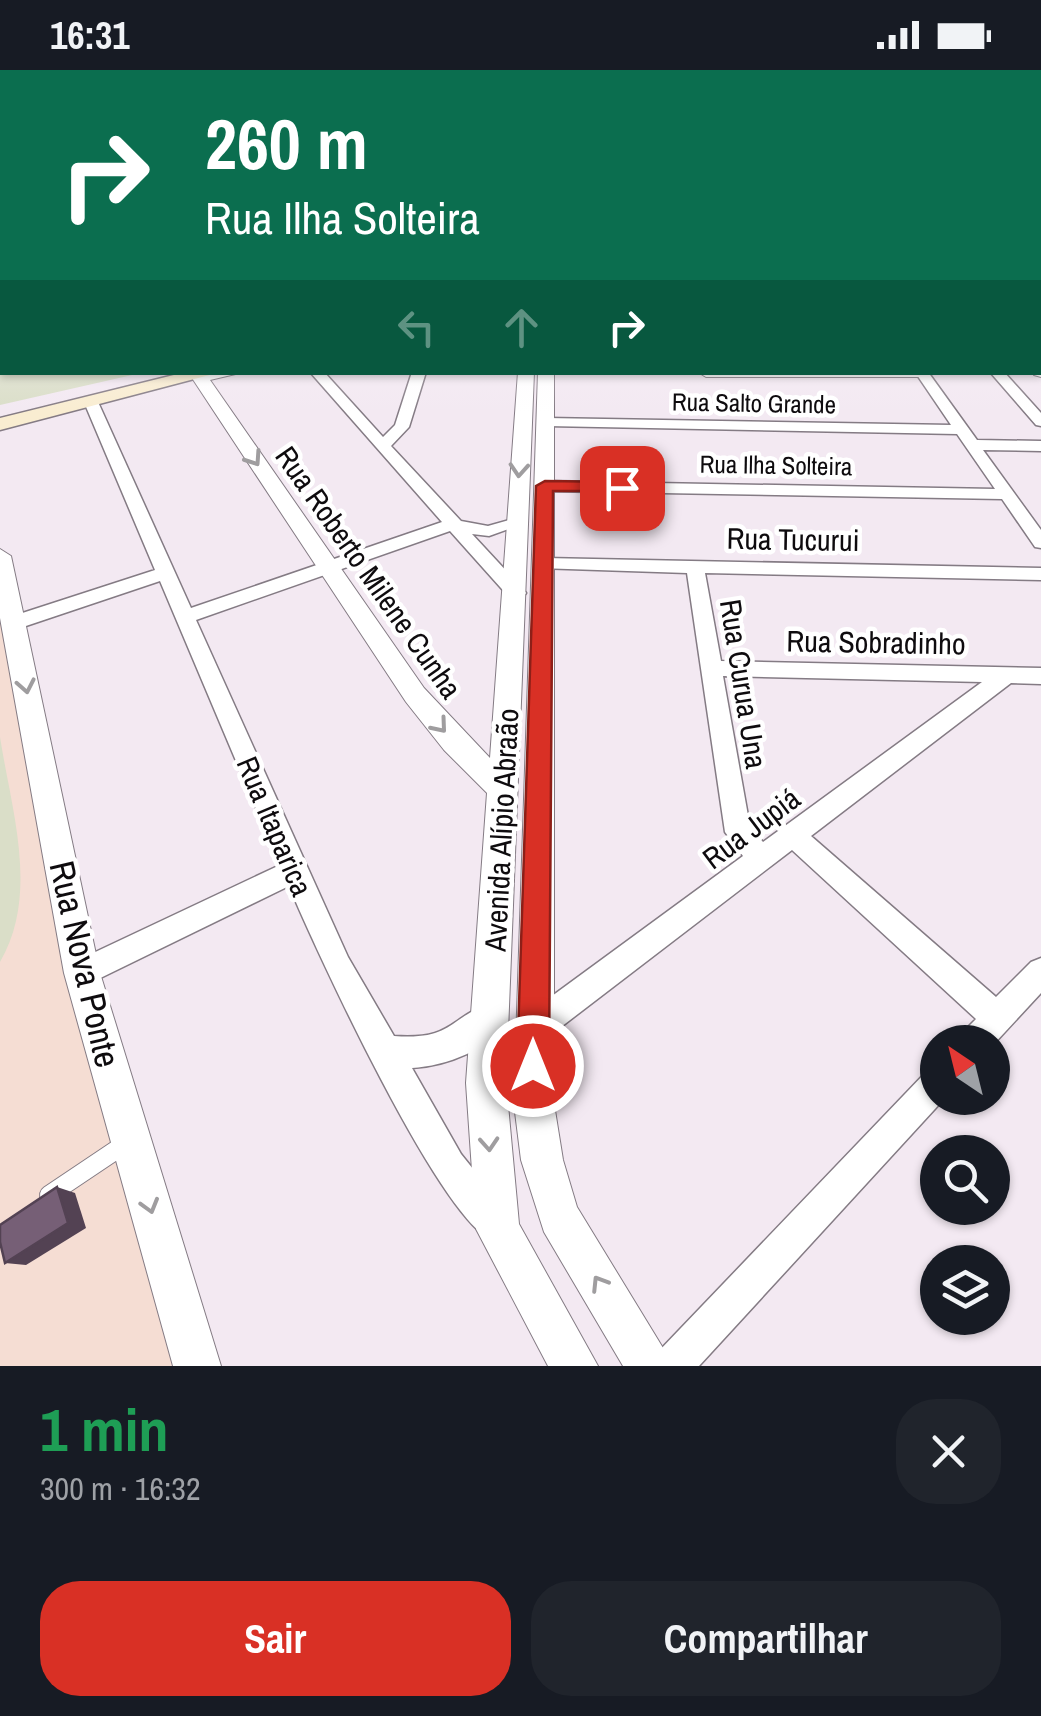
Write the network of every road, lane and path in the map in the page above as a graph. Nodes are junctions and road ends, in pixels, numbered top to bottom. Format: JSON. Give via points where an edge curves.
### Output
{"nodes":[{"id":1,"x":189,"y":375,"type":"edge"},
{"id":2,"x":319,"y":375,"type":"edge"},
{"id":3,"x":418,"y":375,"type":"edge"},
{"id":4,"x":526,"y":375,"type":"edge"},
{"id":5,"x":546,"y":375,"type":"edge"},
{"id":6,"x":922,"y":375,"type":"edge"},
{"id":7,"x":999,"y":375,"type":"edge"},
{"id":8,"x":92,"y":402,"type":"junction"},
{"id":9,"x":0,"y":414,"type":"edge"},
{"id":10,"x":547,"y":422,"type":"junction"},
{"id":11,"x":1041,"y":422,"type":"edge"},
{"id":12,"x":0,"y":424,"type":"edge"},
{"id":13,"x":960,"y":430,"type":"junction"},
{"id":14,"x":973,"y":445,"type":"junction"},
{"id":15,"x":382,"y":446,"type":"junction"},
{"id":16,"x":1041,"y":446,"type":"edge"},
{"id":17,"x":545,"y":486,"type":"junction"},
{"id":18,"x":1006,"y":494,"type":"junction"},
{"id":19,"x":530,"y":523,"type":"junction"},
{"id":20,"x":452,"y":525,"type":"junction"},
{"id":21,"x":1041,"y":543,"type":"edge"},
{"id":22,"x":0,"y":556,"type":"edge"},
{"id":23,"x":545,"y":564,"type":"junction"},
{"id":24,"x":695,"y":567,"type":"junction"},
{"id":25,"x":327,"y":568,"type":"junction"},
{"id":26,"x":165,"y":574,"type":"junction"},
{"id":27,"x":1041,"y":574,"type":"edge"},
{"id":28,"x":516,"y":592,"type":"junction"},
{"id":29,"x":186,"y":616,"type":"junction"},
{"id":30,"x":14,"y":623,"type":"junction"},
{"id":31,"x":710,"y":668,"type":"junction"},
{"id":32,"x":1006,"y":676,"type":"junction"},
{"id":33,"x":1041,"y":676,"type":"edge"},
{"id":34,"x":503,"y":789,"type":"junction"},
{"id":35,"x":794,"y":836,"type":"junction"},
{"id":36,"x":762,"y":860,"type":"junction"},
{"id":37,"x":294,"y":871,"type":"junction"},
{"id":38,"x":1041,"y":972,"type":"edge"},
{"id":39,"x":82,"y":973,"type":"junction"},
{"id":40,"x":491,"y":1017,"type":"junction"},
{"id":41,"x":998,"y":1018,"type":"junction"},
{"id":42,"x":991,"y":1025,"type":"edge"},
{"id":43,"x":532,"y":1030,"type":"junction"},
{"id":44,"x":383,"y":1051,"type":"junction"},
{"id":45,"x":920,"y":1101,"type":"edge"},
{"id":46,"x":131,"y":1140,"type":"junction"},
{"id":47,"x":30,"y":1207,"type":"edge"},
{"id":48,"x":498,"y":1230,"type":"junction"},
{"id":49,"x":197,"y":1366,"type":"edge"},
{"id":50,"x":574,"y":1366,"type":"edge"},
{"id":51,"x":650,"y":1366,"type":"edge"},
{"id":52,"x":672,"y":1366,"type":"edge"}],
"edges":[{"from":1,"to":8,"type":"main road"},
{"from":1,"to":9,"type":"main road"},
{"from":1,"to":25,"type":"street","name":"Rua Roberto Milene Cunha","one_way":true},
{"from":2,"to":15,"type":"street"},
{"from":3,"to":15,"type":"street","via":[[402,427]]},
{"from":4,"to":19,"type":"street","name":"Avenida Alípio Abraão","one_way":true},
{"from":5,"to":10,"type":"street","name":"Avenida Alípio Abraão"},
{"from":6,"to":13,"type":"street"},
{"from":7,"to":11,"type":"street"},
{"from":8,"to":12,"type":"main road"},
{"from":8,"to":26,"type":"street","name":"Rua Itaparica"},
{"from":10,"to":13,"type":"street","name":"Rua Salto Grande"},
{"from":10,"to":17,"type":"street","name":"Avenida Alípio Abraão"},
{"from":13,"to":14,"type":"street"},
{"from":14,"to":16,"type":"street"},
{"from":14,"to":18,"type":"street"},
{"from":15,"to":20,"type":"street"},
{"from":17,"to":18,"type":"street","name":"Rua Ilha Solteira"},
{"from":17,"to":19,"type":"street","name":"Avenida Alípio Abraão"},
{"from":18,"to":21,"type":"street"},
{"from":19,"to":20,"type":"street","via":[[488,531]]},
{"from":19,"to":23,"type":"street","name":"Avenida Alípio Abraão"},
{"from":19,"to":28,"type":"street","name":"Avenida Alípio Abraão"},
{"from":20,"to":25,"type":"street"},
{"from":20,"to":28,"type":"street"},
{"from":22,"to":30,"type":"street","name":"Rua Nova Ponte"},
{"from":23,"to":24,"type":"street","name":"Rua Tucurui"},
{"from":23,"to":43,"type":"street","name":"Avenida Alípio Abraão"},
{"from":24,"to":27,"type":"street","name":"Rua Tucurui"},
{"from":24,"to":31,"type":"street","name":"Rua Curua Una"},
{"from":25,"to":29,"type":"street"},
{"from":25,"to":34,"type":"street","name":"Rua Roberto Milene Cunha","one_way":true,"via":[[434,719]]},
{"from":26,"to":29,"type":"street","name":"Rua Itaparica"},
{"from":26,"to":30,"type":"street"},
{"from":28,"to":34,"type":"street","name":"Avenida Alípio Abraão"},
{"from":29,"to":37,"type":"street","name":"Rua Itaparica"},
{"from":30,"to":39,"type":"street","name":"Rua Nova Ponte","one_way":true},
{"from":31,"to":32,"type":"street","name":"Rua Sobradinho"},
{"from":31,"to":36,"type":"street","name":"Rua Curua Una","via":[[738,832]]},
{"from":32,"to":33,"type":"street","name":"Rua Sobradinho"},
{"from":32,"to":35,"type":"street","name":"Rua Jupiá"},
{"from":34,"to":40,"type":"street","name":"Avenida Alípio Abraão"},
{"from":35,"to":36,"type":"street","name":"Rua Jupiá"},
{"from":35,"to":41,"type":"street"},
{"from":36,"to":43,"type":"street","name":"Rua Jupiá"},
{"from":37,"to":39,"type":"street"},
{"from":37,"to":44,"type":"street","name":"Rua Itaparica"},
{"from":38,"to":41,"type":"street"},
{"from":39,"to":46,"type":"street","name":"Rua Nova Ponte"},
{"from":40,"to":44,"type":"street","via":[[440,1051]]},
{"from":40,"to":48,"type":"street","name":"Avenida Alípio Abraão","one_way":true,"via":[[486,1083]]},
{"from":41,"to":42,"type":"street"},
{"from":51,"to":43,"type":"street","name":"Avenida Alípio Abraão","one_way":true,"via":[[559,1217],[542,1160]]},
{"from":44,"to":48,"type":"street","name":"Rua Itaparica","via":[[449,1166]]},
{"from":45,"to":52,"type":"street"},
{"from":46,"to":47,"type":"lane"},
{"from":46,"to":49,"type":"street","name":"Rua Nova Ponte","one_way":true},
{"from":48,"to":50,"type":"street","name":"Avenida Alípio Abraão"}]}
